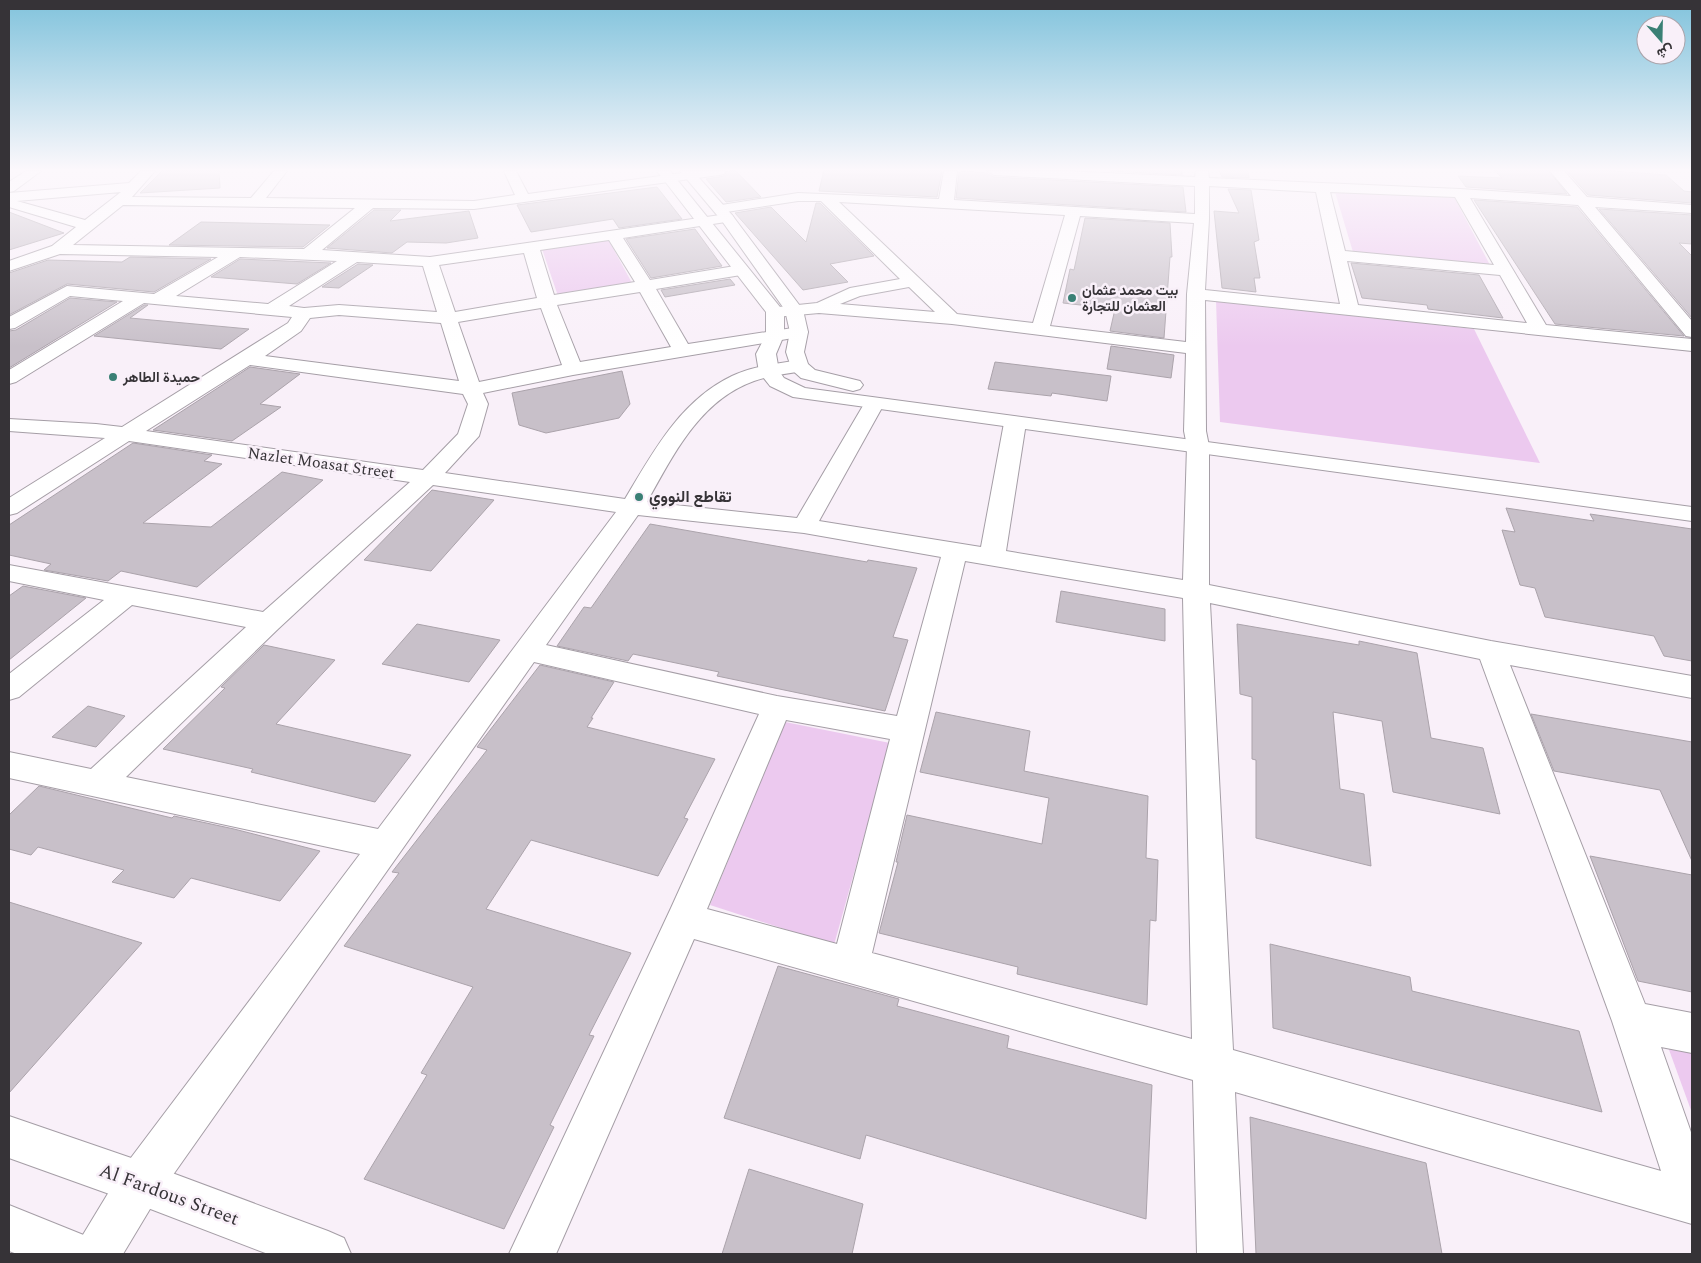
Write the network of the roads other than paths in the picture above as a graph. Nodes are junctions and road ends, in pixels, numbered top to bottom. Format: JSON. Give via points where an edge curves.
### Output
{"nodes":[{"id":1,"x":83,"y":230,"type":"edge"},
{"id":2,"x":337,"y":230,"type":"edge"},
{"id":3,"x":645,"y":230,"type":"edge"},
{"id":4,"x":709,"y":230,"type":"edge"},
{"id":5,"x":734,"y":230,"type":"edge"},
{"id":6,"x":860,"y":230,"type":"edge"},
{"id":7,"x":1069,"y":230,"type":"edge"},
{"id":8,"x":1201,"y":230,"type":"edge"},
{"id":9,"x":1331,"y":230,"type":"edge"},
{"id":10,"x":1482,"y":230,"type":"edge"},
{"id":11,"x":1607,"y":230,"type":"edge"},
{"id":12,"x":613,"y":235,"type":"junction"},
{"id":13,"x":530,"y":248,"type":"junction"},
{"id":14,"x":58,"y":249,"type":"junction"},
{"id":15,"x":238,"y":252,"type":"junction"},
{"id":16,"x":308,"y":254,"type":"junction"},
{"id":17,"x":1336,"y":255,"type":"junction"},
{"id":18,"x":354,"y":257,"type":"junction"},
{"id":19,"x":430,"y":262,"type":"junction"},
{"id":20,"x":9,"y":266,"type":"edge"},
{"id":21,"x":741,"y":270,"type":"junction"},
{"id":22,"x":1506,"y":271,"type":"junction"},
{"id":23,"x":914,"y":281,"type":"junction"},
{"id":24,"x":645,"y":286,"type":"junction"},
{"id":25,"x":1196,"y":294,"type":"junction"},
{"id":26,"x":149,"y":299,"type":"junction"},
{"id":27,"x":547,"y":302,"type":"junction"},
{"id":28,"x":819,"y":308,"type":"junction"},
{"id":29,"x":273,"y":310,"type":"junction"},
{"id":30,"x":1350,"y":310,"type":"junction"},
{"id":31,"x":785,"y":311,"type":"junction"},
{"id":32,"x":304,"y":313,"type":"junction"},
{"id":33,"x":448,"y":318,"type":"junction"},
{"id":34,"x":952,"y":319,"type":"junction"},
{"id":35,"x":9,"y":324,"type":"edge"},
{"id":36,"x":1539,"y":328,"type":"junction"},
{"id":37,"x":1040,"y":330,"type":"junction"},
{"id":38,"x":799,"y":332,"type":"junction"},
{"id":39,"x":1692,"y":332,"type":"edge"},
{"id":40,"x":775,"y":335,"type":"junction"},
{"id":41,"x":1692,"y":345,"type":"edge"},
{"id":42,"x":1196,"y":349,"type":"junction"},
{"id":43,"x":682,"y":350,"type":"junction"},
{"id":44,"x":247,"y":359,"type":"junction"},
{"id":45,"x":573,"y":369,"type":"junction"},
{"id":46,"x":784,"y":369,"type":"junction"},
{"id":47,"x":9,"y":378,"type":"edge"},
{"id":48,"x":470,"y":389,"type":"junction"},
{"id":49,"x":874,"y":404,"type":"junction"},
{"id":50,"x":1015,"y":424,"type":"junction"},
{"id":51,"x":9,"y":425,"type":"edge"},
{"id":52,"x":124,"y":434,"type":"junction"},
{"id":53,"x":1197,"y":438,"type":"junction"},
{"id":54,"x":427,"y":479,"type":"junction"},
{"id":55,"x":1692,"y":498,"type":"edge"},
{"id":56,"x":632,"y":507,"type":"junction"},
{"id":57,"x":9,"y":508,"type":"edge"},
{"id":58,"x":1692,"y":514,"type":"edge"},
{"id":59,"x":804,"y":526,"type":"junction"},
{"id":60,"x":955,"y":551,"type":"junction"},
{"id":61,"x":992,"y":558,"type":"junction"},
{"id":62,"x":9,"y":573,"type":"edge"},
{"id":63,"x":1196,"y":591,"type":"junction"},
{"id":64,"x":126,"y":596,"type":"junction"},
{"id":65,"x":268,"y":622,"type":"junction"},
{"id":66,"x":528,"y":651,"type":"junction"},
{"id":67,"x":1491,"y":651,"type":"junction"},
{"id":68,"x":1692,"y":687,"type":"edge"},
{"id":69,"x":9,"y":689,"type":"edge"},
{"id":70,"x":776,"y":707,"type":"junction"},
{"id":71,"x":908,"y":730,"type":"junction"},
{"id":72,"x":9,"y":765,"type":"edge"},
{"id":73,"x":97,"y":784,"type":"junction"},
{"id":74,"x":386,"y":846,"type":"junction"},
{"id":75,"x":684,"y":920,"type":"junction"},
{"id":76,"x":850,"y":965,"type":"junction"},
{"id":77,"x":1632,"y":1021,"type":"junction"},
{"id":78,"x":1692,"y":1033,"type":"edge"},
{"id":79,"x":1213,"y":1065,"type":"junction"},
{"id":80,"x":9,"y":1137,"type":"edge"},
{"id":81,"x":140,"y":1183,"type":"junction"},
{"id":82,"x":1692,"y":1197,"type":"edge"},
{"id":83,"x":1692,"y":1202,"type":"edge"},
{"id":84,"x":9,"y":1228,"type":"edge"},
{"id":85,"x":75,"y":1254,"type":"edge"},
{"id":86,"x":97,"y":1254,"type":"edge"},
{"id":87,"x":328,"y":1254,"type":"edge"},
{"id":88,"x":532,"y":1254,"type":"edge"},
{"id":89,"x":1220,"y":1254,"type":"edge"}],
"edges":[{"from":1,"to":14,"type":"street"},
{"from":2,"to":16,"type":"street"},
{"from":3,"to":12,"type":"street"},
{"from":4,"to":21,"type":"street"},
{"from":5,"to":31,"type":"street"},
{"from":6,"to":23,"type":"street"},
{"from":7,"to":37,"type":"street"},
{"from":8,"to":25,"type":"street"},
{"from":9,"to":17,"type":"street"},
{"from":10,"to":22,"type":"street"},
{"from":11,"to":39,"type":"street"},
{"from":12,"to":13,"type":"street"},
{"from":12,"to":24,"type":"street"},
{"from":13,"to":19,"type":"street"},
{"from":13,"to":27,"type":"street"},
{"from":14,"to":15,"type":"street"},
{"from":14,"to":20,"type":"street"},
{"from":15,"to":16,"type":"street"},
{"from":15,"to":26,"type":"street"},
{"from":16,"to":18,"type":"street"},
{"from":17,"to":22,"type":"street"},
{"from":17,"to":30,"type":"street"},
{"from":18,"to":19,"type":"street"},
{"from":18,"to":29,"type":"street"},
{"from":19,"to":33,"type":"street"},
{"from":21,"to":24,"type":"street"},
{"from":21,"to":31,"type":"street"},
{"from":22,"to":36,"type":"street"},
{"from":23,"to":28,"type":"street","via":[[856,292]]},
{"from":23,"to":34,"type":"street"},
{"from":24,"to":27,"type":"street"},
{"from":24,"to":43,"type":"street"},
{"from":25,"to":30,"type":"street"},
{"from":25,"to":42,"type":"street"},
{"from":26,"to":29,"type":"street"},
{"from":26,"to":35,"type":"street","via":[[67,292]]},
{"from":26,"to":47,"type":"street"},
{"from":27,"to":33,"type":"street"},
{"from":27,"to":45,"type":"street"},
{"from":28,"to":31,"type":"street"},
{"from":28,"to":34,"type":"street"},
{"from":29,"to":32,"type":"street"},
{"from":30,"to":36,"type":"street"},
{"from":31,"to":38,"type":"street"},
{"from":31,"to":40,"type":"street"},
{"from":32,"to":33,"type":"street","via":[[339,310]]},
{"from":32,"to":44,"type":"street","via":[[295,327]]},
{"from":33,"to":48,"type":"street"},
{"from":34,"to":37,"type":"street"},
{"from":36,"to":41,"type":"street"},
{"from":37,"to":42,"type":"street"},
{"from":38,"to":40,"type":"street"},
{"from":38,"to":46,"type":"street","via":[[795,352]]},
{"from":40,"to":43,"type":"street"},
{"from":40,"to":46,"type":"street","via":[[766,354]]},
{"from":42,"to":53,"type":"street"},
{"from":43,"to":45,"type":"street"},
{"from":44,"to":48,"type":"street"},
{"from":44,"to":52,"type":"street"},
{"from":45,"to":48,"type":"street"},
{"from":46,"to":49,"type":"street","via":[[777,382],[800,393]]},
{"from":46,"to":53,"type":"street","via":[[847,384]]},
{"from":46,"to":56,"type":"street","via":[[740,380],[692,413],[669,444]]},
{"from":48,"to":54,"type":"street","via":[[478,404],[468,436]]},
{"from":49,"to":50,"type":"street"},
{"from":49,"to":59,"type":"street"},
{"from":50,"to":53,"type":"street"},
{"from":50,"to":61,"type":"street"},
{"from":51,"to":52,"type":"street","name":"Nazlet Moasat Street"},
{"from":52,"to":54,"type":"street","name":"Nazlet Moasat Street"},
{"from":52,"to":57,"type":"street"},
{"from":53,"to":55,"type":"street"},
{"from":53,"to":58,"type":"street"},
{"from":53,"to":63,"type":"street"},
{"from":54,"to":56,"type":"street","name":"Nazlet Moasat Street"},
{"from":54,"to":65,"type":"street"},
{"from":56,"to":59,"type":"street","name":"Nazlet Moasat Street"},
{"from":56,"to":66,"type":"street"},
{"from":59,"to":60,"type":"street","name":"Nazlet Moasat Street"},
{"from":60,"to":61,"type":"street","name":"Nazlet Moasat Street"},
{"from":60,"to":71,"type":"street"},
{"from":61,"to":63,"type":"street","name":"Nazlet Moasat Street"},
{"from":62,"to":64,"type":"street"},
{"from":63,"to":67,"type":"street","name":"Nazlet Moasat Street"},
{"from":63,"to":79,"type":"street"},
{"from":64,"to":65,"type":"street"},
{"from":64,"to":69,"type":"street"},
{"from":65,"to":73,"type":"street"},
{"from":66,"to":70,"type":"street"},
{"from":66,"to":74,"type":"street"},
{"from":67,"to":68,"type":"street","name":"Nazlet Moasat Street"},
{"from":67,"to":77,"type":"street"},
{"from":70,"to":71,"type":"street"},
{"from":70,"to":75,"type":"street"},
{"from":71,"to":76,"type":"street"},
{"from":72,"to":73,"type":"street"},
{"from":73,"to":74,"type":"street"},
{"from":74,"to":81,"type":"street"},
{"from":75,"to":76,"type":"street"},
{"from":75,"to":88,"type":"street"},
{"from":76,"to":79,"type":"street"},
{"from":77,"to":78,"type":"street"},
{"from":77,"to":82,"type":"street"},
{"from":79,"to":83,"type":"street"},
{"from":79,"to":89,"type":"street"},
{"from":80,"to":81,"type":"street","name":"Al Fardous Street"},
{"from":81,"to":86,"type":"street"},
{"from":81,"to":87,"type":"street","name":"Al Fardous Street"},
{"from":84,"to":85,"type":"street"}]}
